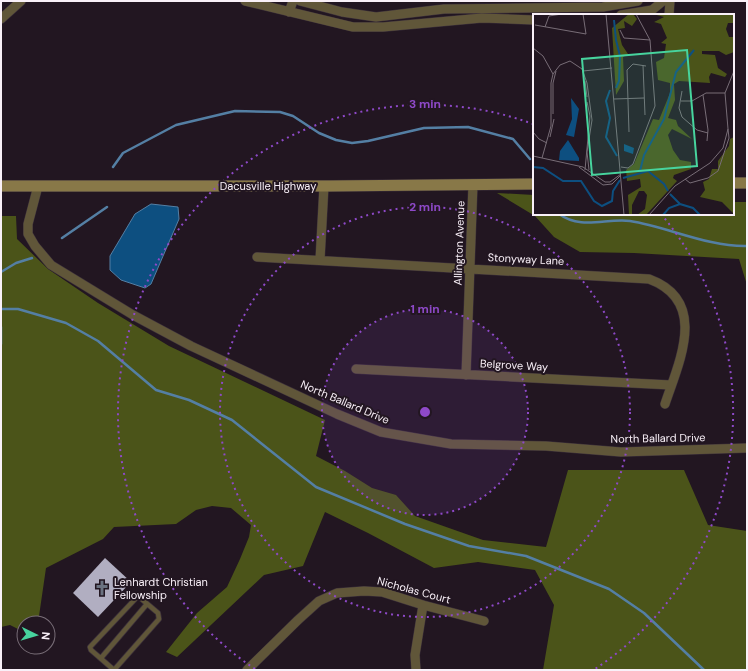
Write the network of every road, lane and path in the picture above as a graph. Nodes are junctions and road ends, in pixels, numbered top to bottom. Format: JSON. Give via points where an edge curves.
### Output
{"nodes":[{"id":1,"x":20,"y":1,"type":"edge"},
{"id":2,"x":245,"y":1,"type":"edge"},
{"id":3,"x":293,"y":1,"type":"edge"},
{"id":4,"x":300,"y":1,"type":"edge"},
{"id":5,"x":638,"y":1,"type":"edge"},
{"id":6,"x":660,"y":1,"type":"edge"},
{"id":7,"x":670,"y":1,"type":"edge"},
{"id":8,"x":533,"y":8,"type":"junction"},
{"id":9,"x":338,"y":11,"type":"junction"},
{"id":10,"x":432,"y":11,"type":"junction"},
{"id":11,"x":581,"y":11,"type":"edge"},
{"id":12,"x":602,"y":11,"type":"edge"},
{"id":13,"x":289,"y":12,"type":"junction"},
{"id":14,"x":399,"y":14,"type":"junction"},
{"id":15,"x":627,"y":14,"type":"edge"},
{"id":16,"x":669,"y":14,"type":"edge"},
{"id":17,"x":1,"y":19,"type":"edge"},
{"id":18,"x":533,"y":20,"type":"edge"},
{"id":19,"x":433,"y":22,"type":"junction"},
{"id":20,"x":335,"y":23,"type":"junction"},
{"id":21,"x":400,"y":25,"type":"junction"},
{"id":22,"x":734,"y":183,"type":"edge"},
{"id":23,"x":747,"y":183,"type":"edge"},
{"id":24,"x":473,"y":184,"type":"junction"},
{"id":25,"x":533,"y":184,"type":"edge"},
{"id":26,"x":1,"y":186,"type":"edge"},
{"id":27,"x":38,"y":186,"type":"junction"},
{"id":28,"x":324,"y":186,"type":"junction"},
{"id":29,"x":257,"y":257,"type":"dead end"},
{"id":30,"x":320,"y":260,"type":"junction"},
{"id":31,"x":470,"y":268,"type":"junction"},
{"id":32,"x":356,"y":369,"type":"dead end"},
{"id":33,"x":466,"y":375,"type":"junction"},
{"id":34,"x":671,"y":385,"type":"junction"},
{"id":35,"x":665,"y":404,"type":"dead end"},
{"id":36,"x":747,"y":448,"type":"edge"},
{"id":37,"x":147,"y":604,"type":"junction"},
{"id":38,"x":423,"y":605,"type":"junction"},
{"id":39,"x":484,"y":621,"type":"dead end"},
{"id":40,"x":101,"y":658,"type":"junction"},
{"id":41,"x":114,"y":670,"type":"edge"},
{"id":42,"x":247,"y":670,"type":"edge"},
{"id":43,"x":416,"y":670,"type":"edge"}],
"edges":[{"from":1,"to":17,"type":"street"},
{"from":2,"to":13,"type":"street"},
{"from":3,"to":13,"type":"street"},
{"from":4,"to":9,"type":"street"},
{"from":5,"to":12,"type":"street"},
{"from":6,"to":15,"type":"street","via":[[652,10]]},
{"from":7,"to":16,"type":"street"},
{"from":8,"to":10,"type":"street"},
{"from":8,"to":11,"type":"street"},
{"from":8,"to":18,"type":"street"},
{"from":9,"to":14,"type":"street","via":[[376,17]]},
{"from":9,"to":20,"type":"street"},
{"from":10,"to":14,"type":"street"},
{"from":10,"to":19,"type":"street"},
{"from":11,"to":12,"type":"street"},
{"from":13,"to":20,"type":"street"},
{"from":14,"to":21,"type":"street"},
{"from":18,"to":19,"type":"street","via":[[482,18]]},
{"from":19,"to":21,"type":"street"},
{"from":20,"to":21,"type":"street","via":[[353,27]]},
{"from":22,"to":23,"type":"main road"},
{"from":24,"to":25,"type":"main road","name":"Dacusville Highway"},
{"from":24,"to":28,"type":"main road","name":"Dacusville Highway"},
{"from":24,"to":31,"type":"street","name":"Allington Avenue"},
{"from":26,"to":27,"type":"main road","name":"Dacusville Highway"},
{"from":27,"to":28,"type":"main road","name":"Dacusville Highway"},
{"from":27,"to":36,"type":"street","name":"North Ballard Drive","via":[[28,224],[28,234],[51,265],[133,315],[191,346],[381,432],[451,444],[546,446],[621,452]]},
{"from":28,"to":30,"type":"street"},
{"from":29,"to":30,"type":"street","name":"Stonyway Lane"},
{"from":30,"to":31,"type":"street","name":"Stonyway Lane"},
{"from":31,"to":33,"type":"street","name":"Allington Avenue"},
{"from":31,"to":34,"type":"street","name":"Stonyway Lane","via":[[640,277],[658,282],[678,300],[685,319],[685,343]]},
{"from":32,"to":33,"type":"street","name":"Belgrove Way"},
{"from":33,"to":34,"type":"street","name":"Belgrove Way"},
{"from":34,"to":35,"type":"street","name":"Stonyway Lane"},
{"from":37,"to":40,"type":"lane"},
{"from":37,"to":40,"type":"lane","via":[[138,596],[134,598],[90,647]]},
{"from":37,"to":41,"type":"lane","via":[[158,613],[159,619]]},
{"from":38,"to":39,"type":"street","name":"Nicholas Court"},
{"from":38,"to":42,"type":"street","name":"Nicholas Court","via":[[382,592],[337,593],[320,602],[298,620]]},
{"from":38,"to":43,"type":"street","via":[[415,655]]},
{"from":40,"to":41,"type":"lane"}]}
